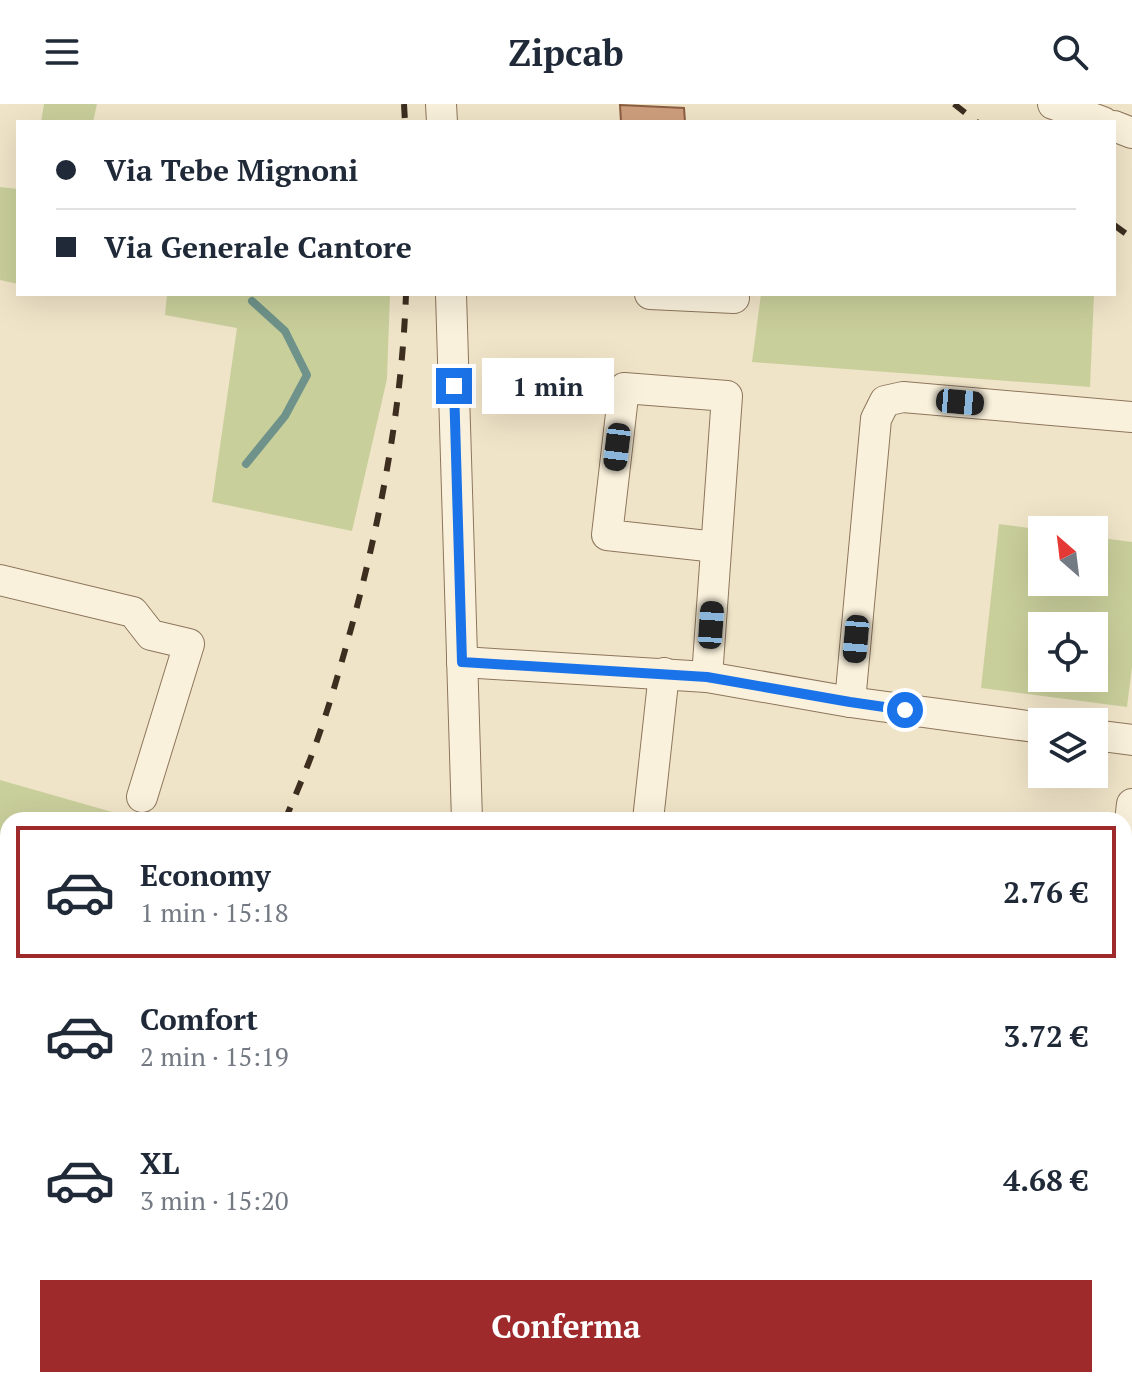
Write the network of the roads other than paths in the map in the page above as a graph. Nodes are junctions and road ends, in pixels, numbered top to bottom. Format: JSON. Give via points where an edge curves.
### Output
{"nodes":[{"id":1,"x":1053,"y":104,"type":"edge"},
{"id":2,"x":1097,"y":120,"type":"edge"},
{"id":3,"x":451,"y":296,"type":"edge"},
{"id":4,"x":692,"y":296,"type":"edge"},
{"id":5,"x":734,"y":298,"type":"dead end"},
{"id":6,"x":1132,"y":417,"type":"edge"},
{"id":7,"x":716,"y":547,"type":"junction"},
{"id":8,"x":0,"y":580,"type":"edge"},
{"id":9,"x":462,"y":662,"type":"junction"},
{"id":10,"x":664,"y":673,"type":"junction"},
{"id":11,"x":707,"y":677,"type":"junction"},
{"id":12,"x":850,"y":702,"type":"junction"},
{"id":13,"x":1028,"y":726,"type":"edge"},
{"id":14,"x":1108,"y":737,"type":"edge"},
{"id":15,"x":1132,"y":740,"type":"edge"},
{"id":16,"x":142,"y":797,"type":"dead end"},
{"id":17,"x":467,"y":812,"type":"edge"},
{"id":18,"x":649,"y":812,"type":"edge"}],
"edges":[{"from":1,"to":2,"type":"street"},
{"from":3,"to":9,"type":"street"},
{"from":4,"to":5,"type":"street"},
{"from":6,"to":12,"type":"street","via":[[903,397],[885,401],[876,419]]},
{"from":7,"to":7,"type":"street","via":[[727,396],[624,388],[607,535]]},
{"from":7,"to":11,"type":"street"},
{"from":8,"to":16,"type":"street","via":[[133,612],[151,635],[189,644]]},
{"from":9,"to":10,"type":"street"},
{"from":9,"to":17,"type":"street"},
{"from":10,"to":11,"type":"street"},
{"from":10,"to":18,"type":"street"},
{"from":11,"to":12,"type":"street"},
{"from":12,"to":13,"type":"street"},
{"from":14,"to":15,"type":"street"}]}
